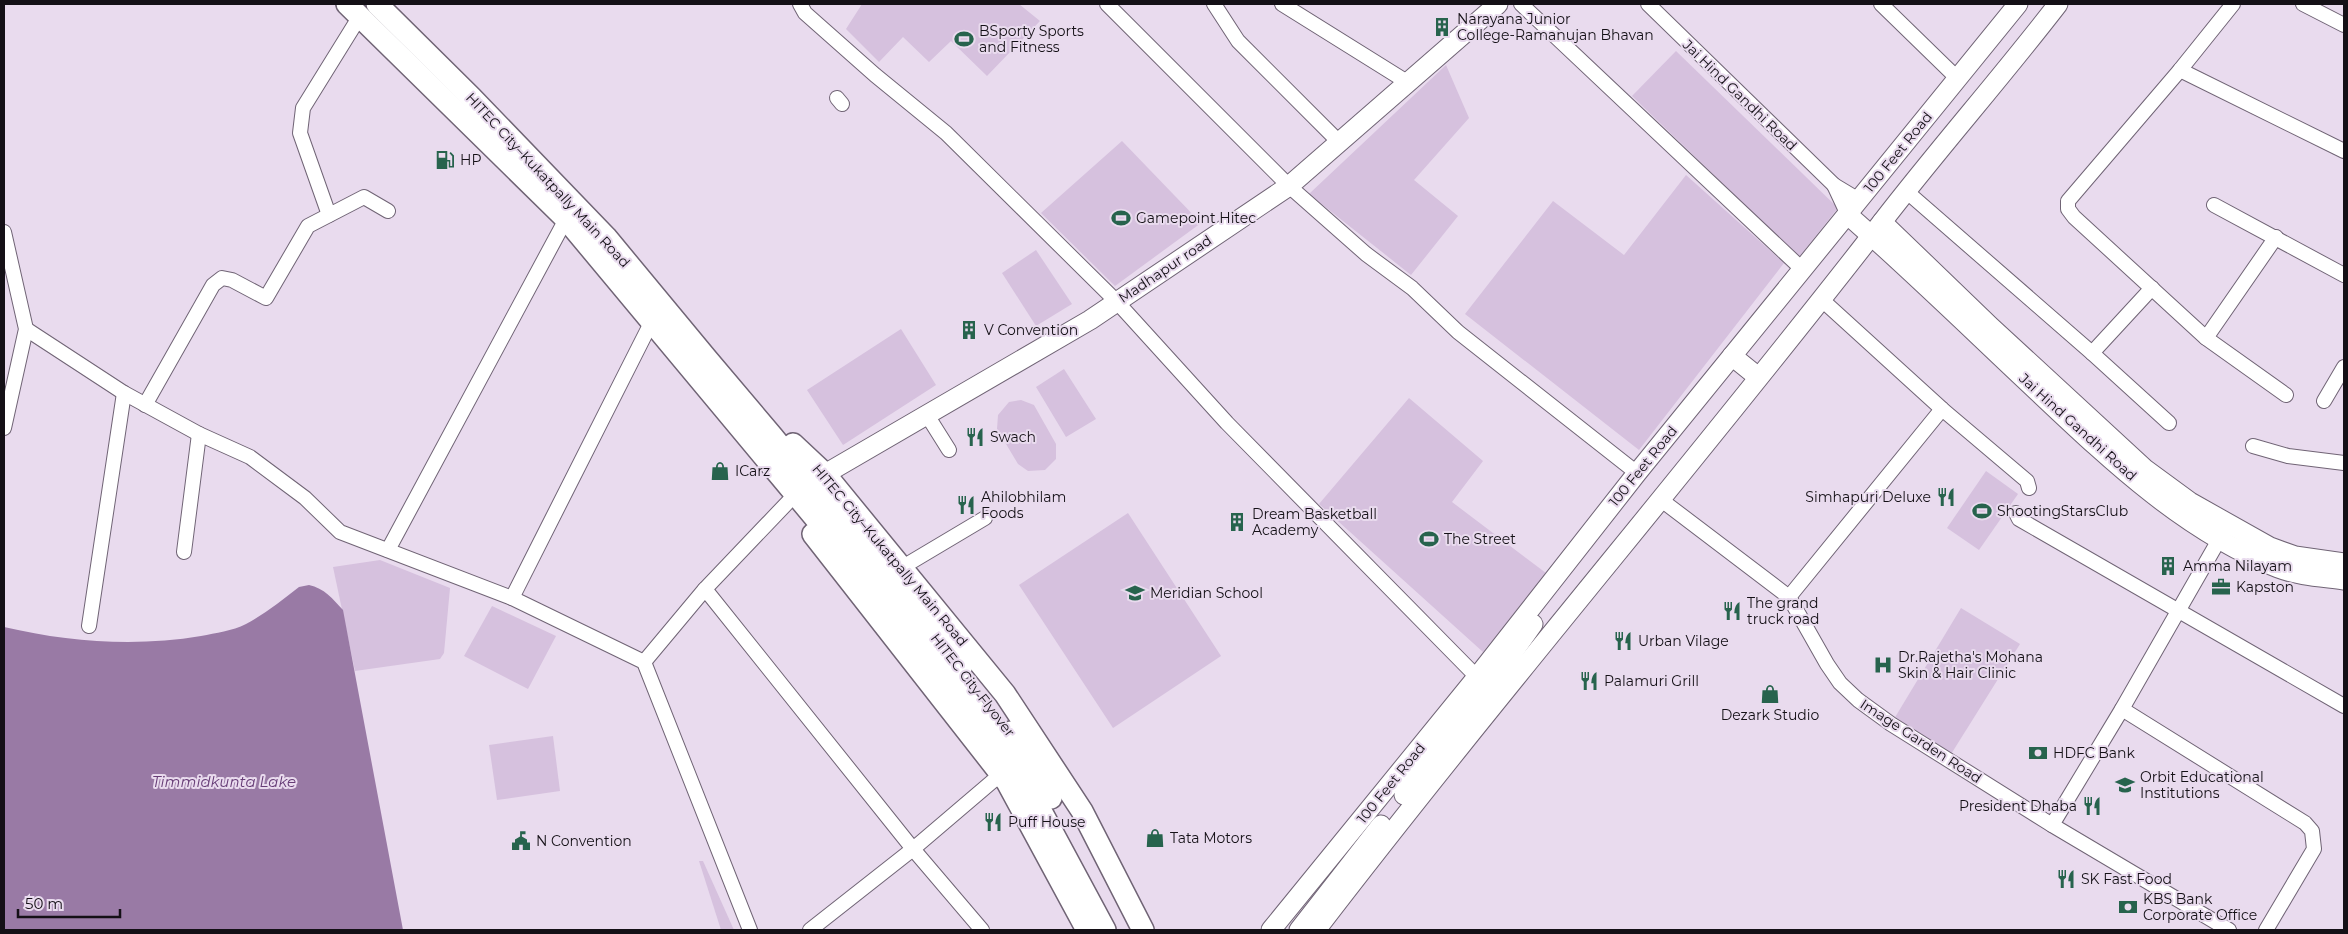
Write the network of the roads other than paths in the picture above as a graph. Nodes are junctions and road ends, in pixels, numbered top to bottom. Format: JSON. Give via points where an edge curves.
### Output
{"nodes":[{"id":1,"x":378,"y":4,"type":"edge"},
{"id":2,"x":800,"y":4,"type":"edge"},
{"id":3,"x":1107,"y":4,"type":"edge"},
{"id":4,"x":1214,"y":4,"type":"edge"},
{"id":5,"x":1282,"y":4,"type":"edge"},
{"id":6,"x":1495,"y":4,"type":"edge"},
{"id":7,"x":1521,"y":4,"type":"edge"},
{"id":8,"x":1648,"y":4,"type":"edge"},
{"id":9,"x":1881,"y":4,"type":"edge"},
{"id":10,"x":2018,"y":4,"type":"edge"},
{"id":11,"x":2058,"y":4,"type":"edge"},
{"id":12,"x":2233,"y":4,"type":"edge"},
{"id":13,"x":2303,"y":4,"type":"edge"},
{"id":14,"x":353,"y":10,"type":"edge"},
{"id":15,"x":2344,"y":25,"type":"edge"},
{"id":16,"x":2180,"y":70,"type":"junction"},
{"id":17,"x":1957,"y":78,"type":"junction"},
{"id":18,"x":1407,"y":82,"type":"junction"},
{"id":19,"x":1339,"y":142,"type":"junction"},
{"id":20,"x":2344,"y":151,"type":"edge"},
{"id":21,"x":1289,"y":186,"type":"junction"},
{"id":22,"x":1906,"y":191,"type":"junction"},
{"id":23,"x":2214,"y":205,"type":"dead end"},
{"id":24,"x":1853,"y":208,"type":"junction"},
{"id":25,"x":388,"y":211,"type":"dead end"},
{"id":26,"x":329,"y":215,"type":"junction"},
{"id":27,"x":566,"y":219,"type":"junction"},
{"id":28,"x":1877,"y":229,"type":"junction"},
{"id":29,"x":4,"y":237,"type":"edge"},
{"id":30,"x":2276,"y":237,"type":"junction"},
{"id":31,"x":6,"y":256,"type":"edge"},
{"id":32,"x":1803,"y":270,"type":"junction"},
{"id":33,"x":2344,"y":275,"type":"edge"},
{"id":34,"x":2152,"y":288,"type":"junction"},
{"id":35,"x":1821,"y":299,"type":"junction"},
{"id":36,"x":1117,"y":302,"type":"junction"},
{"id":37,"x":652,"y":321,"type":"junction"},
{"id":38,"x":26,"y":329,"type":"junction"},
{"id":39,"x":2206,"y":338,"type":"junction"},
{"id":40,"x":2092,"y":353,"type":"junction"},
{"id":41,"x":1732,"y":356,"type":"junction"},
{"id":42,"x":2344,"y":367,"type":"edge"},
{"id":43,"x":1758,"y":377,"type":"junction"},
{"id":44,"x":124,"y":393,"type":"junction"},
{"id":45,"x":2286,"y":395,"type":"dead end"},
{"id":46,"x":2324,"y":401,"type":"dead end"},
{"id":47,"x":145,"y":404,"type":"junction"},
{"id":48,"x":1942,"y":409,"type":"junction"},
{"id":49,"x":927,"y":415,"type":"junction"},
{"id":50,"x":2169,"y":423,"type":"dead end"},
{"id":51,"x":4,"y":428,"type":"edge"},
{"id":52,"x":199,"y":434,"type":"junction"},
{"id":53,"x":774,"y":436,"type":"junction"},
{"id":54,"x":2253,"y":446,"type":"dead end"},
{"id":55,"x":949,"y":450,"type":"dead end"},
{"id":56,"x":762,"y":454,"type":"junction"},
{"id":57,"x":2344,"y":463,"type":"edge"},
{"id":58,"x":1637,"y":473,"type":"junction"},
{"id":59,"x":825,"y":474,"type":"junction"},
{"id":60,"x":2029,"y":488,"type":"dead end"},
{"id":61,"x":1660,"y":499,"type":"junction"},
{"id":62,"x":789,"y":501,"type":"junction"},
{"id":63,"x":2016,"y":513,"type":"dead end"},
{"id":64,"x":985,"y":518,"type":"dead end"},
{"id":65,"x":2224,"y":531,"type":"junction"},
{"id":66,"x":1582,"y":544,"type":"junction"},
{"id":67,"x":388,"y":550,"type":"junction"},
{"id":68,"x":184,"y":552,"type":"dead end"},
{"id":69,"x":2344,"y":563,"type":"edge"},
{"id":70,"x":901,"y":568,"type":"junction"},
{"id":71,"x":2344,"y":580,"type":"edge"},
{"id":72,"x":705,"y":589,"type":"junction"},
{"id":73,"x":1789,"y":597,"type":"junction"},
{"id":74,"x":512,"y":598,"type":"junction"},
{"id":75,"x":2177,"y":611,"type":"junction"},
{"id":76,"x":89,"y":626,"type":"dead end"},
{"id":77,"x":918,"y":628,"type":"junction"},
{"id":78,"x":644,"y":662,"type":"junction"},
{"id":79,"x":1477,"y":677,"type":"junction"},
{"id":80,"x":2344,"y":706,"type":"edge"},
{"id":81,"x":2122,"y":710,"type":"junction"},
{"id":82,"x":1001,"y":774,"type":"junction"},
{"id":83,"x":2052,"y":825,"type":"junction"},
{"id":84,"x":913,"y":849,"type":"junction"},
{"id":85,"x":750,"y":930,"type":"edge"},
{"id":86,"x":810,"y":930,"type":"edge"},
{"id":87,"x":982,"y":930,"type":"edge"},
{"id":88,"x":1087,"y":930,"type":"edge"},
{"id":89,"x":1105,"y":930,"type":"edge"},
{"id":90,"x":1121,"y":930,"type":"edge"},
{"id":91,"x":1143,"y":930,"type":"edge"},
{"id":92,"x":1271,"y":930,"type":"edge"},
{"id":93,"x":1299,"y":930,"type":"edge"},
{"id":94,"x":1316,"y":930,"type":"edge"},
{"id":95,"x":2228,"y":930,"type":"edge"},
{"id":96,"x":2266,"y":930,"type":"edge"}],
"edges":[{"from":1,"to":53,"type":"main road","name":"HITEC City–Kukatpally Main Road","via":[[606,237],[706,360]]},
{"from":2,"to":36,"type":"street","via":[[805,13],[946,134]]},
{"from":3,"to":21,"type":"street"},
{"from":4,"to":19,"type":"street","via":[[1238,41]]},
{"from":5,"to":18,"type":"street"},
{"from":6,"to":18,"type":"main road","name":"Madhapur road"},
{"from":7,"to":32,"type":"street"},
{"from":8,"to":24,"type":"street","name":"Jai Hind Gandhi Road","via":[[1834,185]]},
{"from":9,"to":17,"type":"street"},
{"from":10,"to":17,"type":"main road","name":"100 Feet Road"},
{"from":11,"to":22,"type":"main road"},
{"from":12,"to":16,"type":"street"},
{"from":13,"to":15,"type":"street"},
{"from":14,"to":26,"type":"street","via":[[303,108],[300,133]]},
{"from":14,"to":27,"type":"main road","name":"HITEC City–Kukatpally Main Road"},
{"from":16,"to":20,"type":"street"},
{"from":16,"to":34,"type":"street","via":[[2068,201],[2068,209],[2074,217]]},
{"from":17,"to":24,"type":"main road","name":"100 Feet Road"},
{"from":18,"to":19,"type":"main road","name":"Madhapur road"},
{"from":19,"to":21,"type":"main road","name":"Madhapur road"},
{"from":21,"to":36,"type":"main road","name":"Madhapur road"},
{"from":21,"to":58,"type":"street","via":[[1366,254],[1412,288],[1458,332]]},
{"from":22,"to":28,"type":"main road"},
{"from":22,"to":40,"type":"street"},
{"from":23,"to":30,"type":"street"},
{"from":24,"to":28,"type":"main road","name":"Jai Hind Gandhi Road"},
{"from":24,"to":32,"type":"main road","name":"100 Feet Road"},
{"from":25,"to":26,"type":"street","via":[[364,197]]},
{"from":26,"to":47,"type":"street","via":[[308,226],[266,298],[226,278],[213,285]]},
{"from":27,"to":37,"type":"main road","name":"HITEC City–Kukatpally Main Road"},
{"from":27,"to":67,"type":"street"},
{"from":28,"to":35,"type":"main road"},
{"from":28,"to":65,"type":"main road","name":"Jai Hind Gandhi Road","via":[[1997,333],[2145,469]]},
{"from":29,"to":31,"type":"street"},
{"from":30,"to":33,"type":"street"},
{"from":30,"to":39,"type":"street"},
{"from":31,"to":38,"type":"street"},
{"from":32,"to":41,"type":"main road","name":"100 Feet Road"},
{"from":34,"to":39,"type":"street"},
{"from":34,"to":40,"type":"street"},
{"from":35,"to":43,"type":"main road"},
{"from":35,"to":48,"type":"street"},
{"from":36,"to":49,"type":"main road","name":"Madhapur road"},
{"from":36,"to":79,"type":"street","via":[[1226,423]]},
{"from":37,"to":56,"type":"main road","name":"HITEC City–Kukatpally Main Road"},
{"from":37,"to":74,"type":"street"},
{"from":38,"to":44,"type":"street"},
{"from":38,"to":51,"type":"street"},
{"from":39,"to":45,"type":"street"},
{"from":40,"to":50,"type":"street"},
{"from":41,"to":43,"type":"main road"},
{"from":41,"to":58,"type":"main road","name":"100 Feet Road"},
{"from":42,"to":46,"type":"street"},
{"from":43,"to":61,"type":"main road"},
{"from":44,"to":47,"type":"street"},
{"from":44,"to":76,"type":"street"},
{"from":47,"to":52,"type":"street"},
{"from":48,"to":60,"type":"street","via":[[2027,481]]},
{"from":48,"to":73,"type":"street"},
{"from":49,"to":55,"type":"street"},
{"from":49,"to":59,"type":"main road","name":"Madhapur road"},
{"from":52,"to":67,"type":"street","via":[[250,457],[305,498],[340,532]]},
{"from":52,"to":68,"type":"street"},
{"from":53,"to":59,"type":"main road","name":"HITEC City–Kukatpally Main Road","via":[[794,445]]},
{"from":53,"to":77,"type":"main road","name":"HITEC City Flyover"},
{"from":54,"to":57,"type":"street","via":[[2288,456]]},
{"from":56,"to":62,"type":"main road","name":"HITEC City–Kukatpally Main Road","via":[[767,468]]},
{"from":56,"to":77,"type":"main road","name":"HITEC City Flyover"},
{"from":58,"to":66,"type":"main road","name":"100 Feet Road"},
{"from":59,"to":70,"type":"main road","name":"HITEC City–Kukatpally Main Road"},
{"from":61,"to":73,"type":"street","name":"Image Garden Road"},
{"from":61,"to":94,"type":"main road","via":[[1406,813]]},
{"from":62,"to":72,"type":"street"},
{"from":62,"to":82,"type":"main road","name":"HITEC City–Kukatpally Main Road"},
{"from":63,"to":75,"type":"street","via":[[2019,519]]},
{"from":64,"to":70,"type":"street"},
{"from":65,"to":69,"type":"main road","name":"Jai Hind Gandhi Road","via":[[2295,556]]},
{"from":65,"to":71,"type":"main road","name":"Jai Hind Gandhi Road","via":[[2278,568]]},
{"from":65,"to":75,"type":"street"},
{"from":66,"to":79,"type":"main road","name":"100 Feet Road"},
{"from":66,"to":93,"type":"main road","via":[[1507,661]]},
{"from":67,"to":74,"type":"street"},
{"from":70,"to":91,"type":"main road","name":"HITEC City–Kukatpally Main Road","via":[[1010,701],[1082,811]]},
{"from":72,"to":78,"type":"street"},
{"from":72,"to":84,"type":"street"},
{"from":73,"to":83,"type":"street","name":"Image Garden Road","via":[[1827,664],[1858,700]]},
{"from":74,"to":78,"type":"street"},
{"from":75,"to":80,"type":"street"},
{"from":75,"to":81,"type":"street"},
{"from":77,"to":89,"type":"main road","name":"HITEC City Flyover","via":[[1012,757]]},
{"from":77,"to":90,"type":"main road","name":"HITEC City Flyover","via":[[1029,757]]},
{"from":78,"to":85,"type":"street"},
{"from":79,"to":92,"type":"main road","name":"100 Feet Road"},
{"from":81,"to":83,"type":"street"},
{"from":81,"to":96,"type":"street","via":[[2312,831],[2314,849]]},
{"from":82,"to":84,"type":"street"},
{"from":82,"to":88,"type":"main road","name":"HITEC City–Kukatpally Main Road"},
{"from":83,"to":95,"type":"street","name":"Image Garden Road"},
{"from":84,"to":86,"type":"street"},
{"from":84,"to":87,"type":"street"}]}
